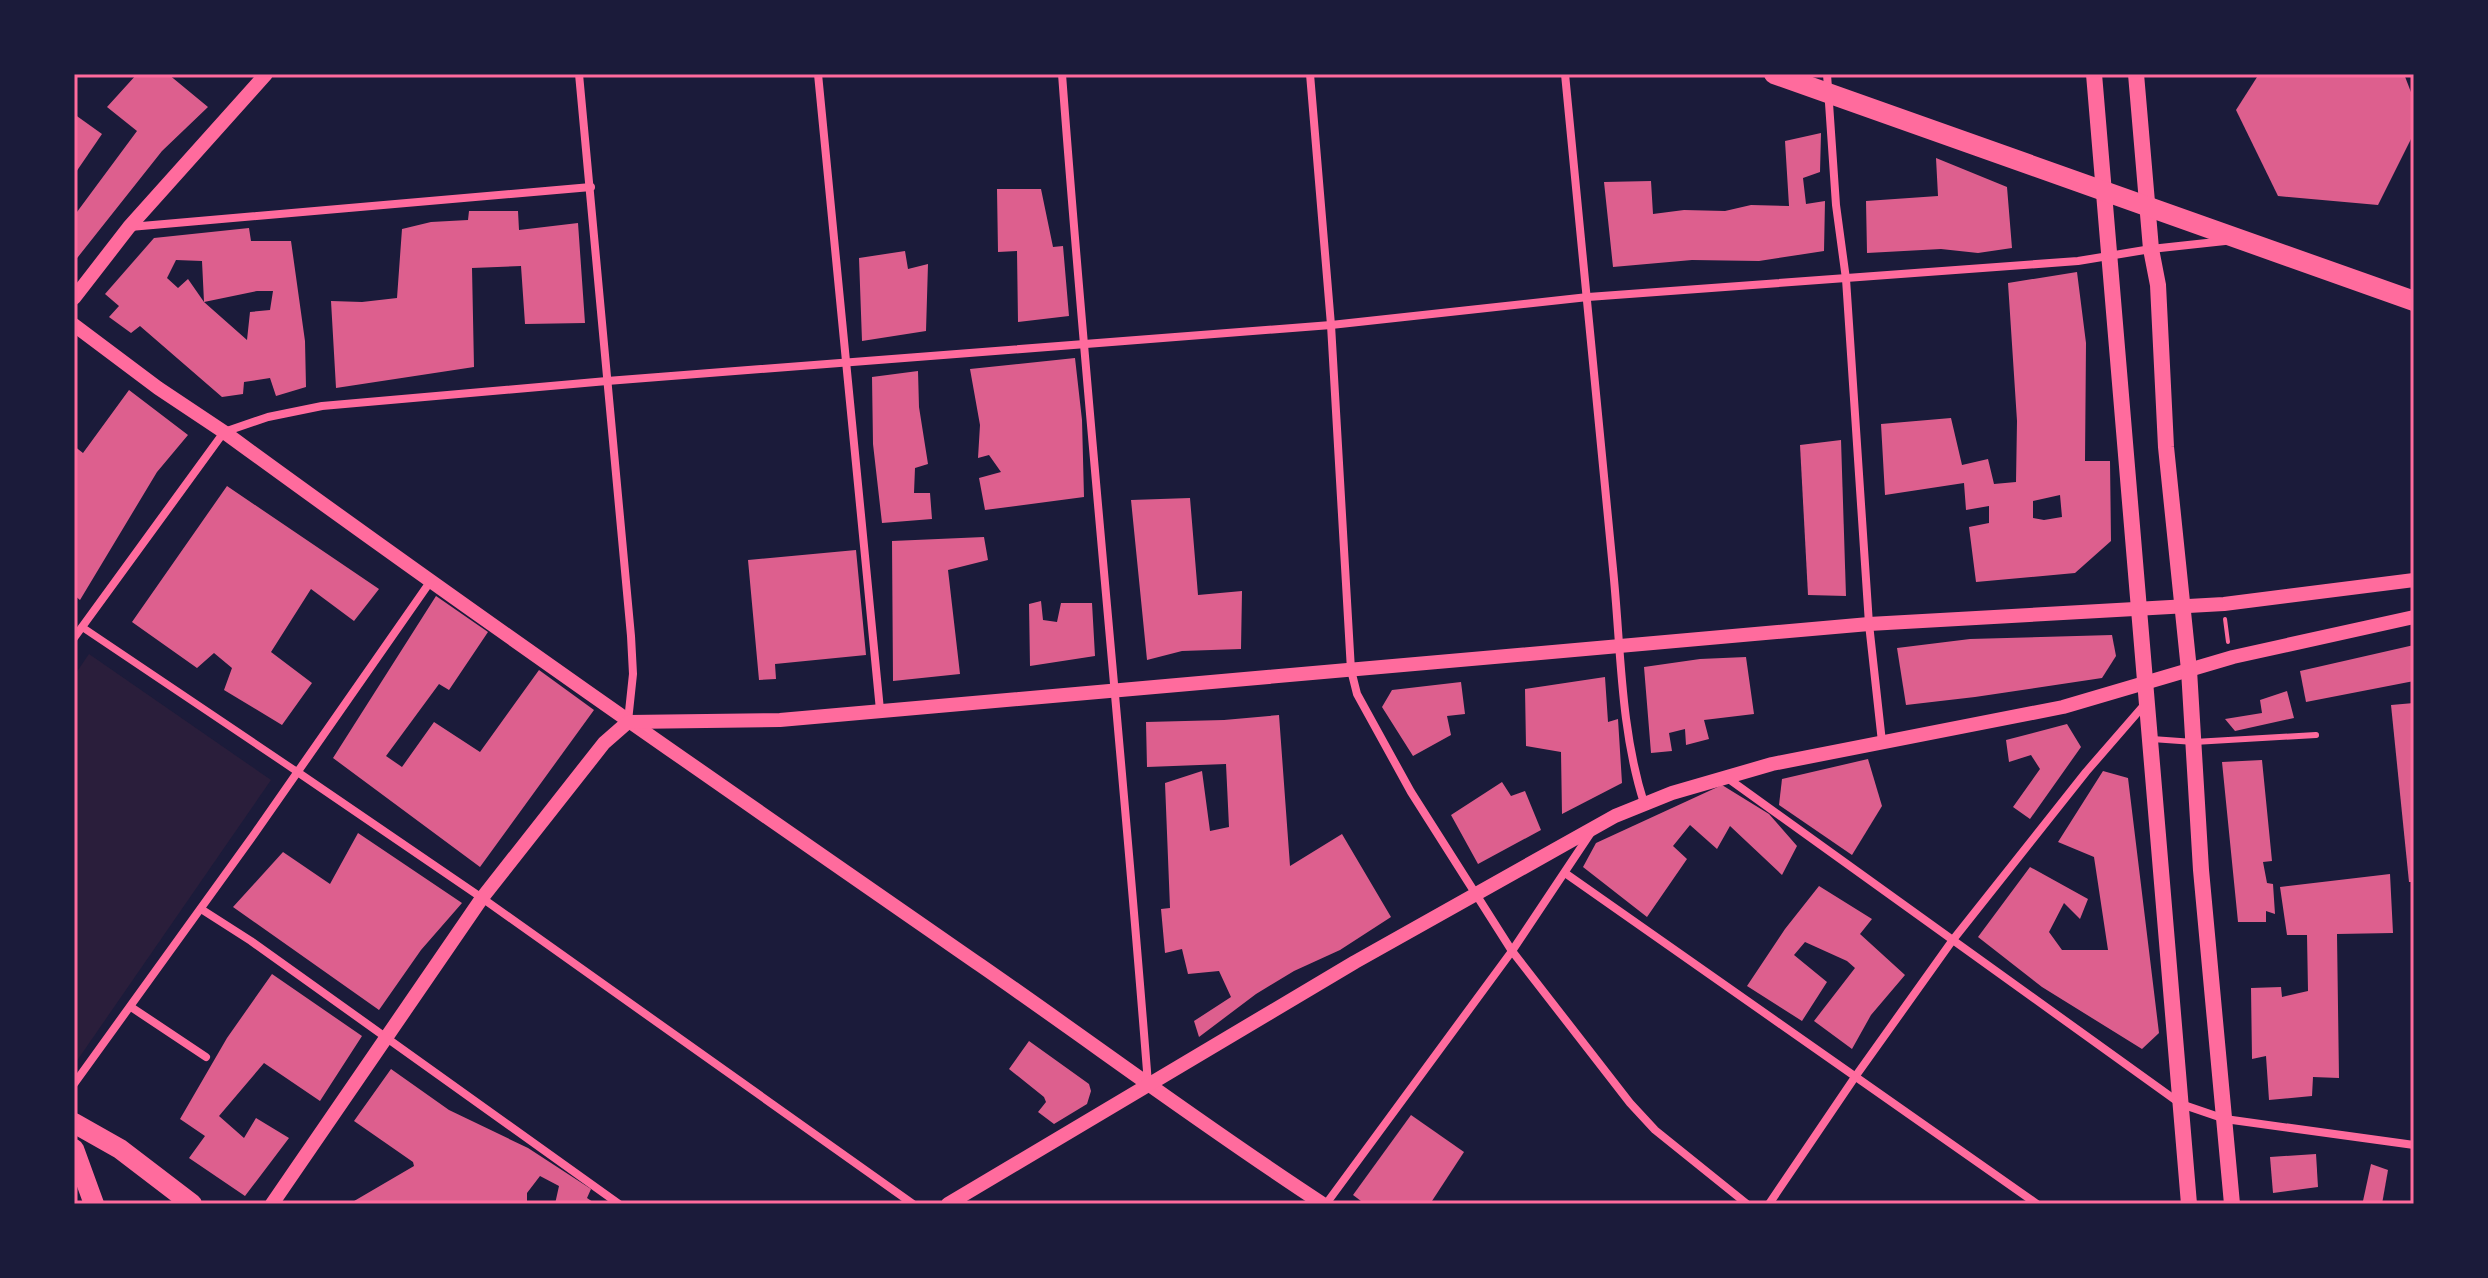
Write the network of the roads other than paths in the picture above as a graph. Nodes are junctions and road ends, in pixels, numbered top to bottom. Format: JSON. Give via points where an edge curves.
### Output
{"nodes":[{"id":1,"x":266,"y":74,"type":"edge"},
{"id":2,"x":579,"y":74,"type":"edge"},
{"id":3,"x":818,"y":74,"type":"edge"},
{"id":4,"x":1062,"y":74,"type":"edge"},
{"id":5,"x":1310,"y":74,"type":"edge"},
{"id":6,"x":1565,"y":74,"type":"edge"},
{"id":7,"x":1774,"y":74,"type":"edge"},
{"id":8,"x":2094,"y":74,"type":"edge"},
{"id":9,"x":2136,"y":74,"type":"edge"},
{"id":10,"x":1828,"y":83,"type":"edge"},
{"id":11,"x":591,"y":187,"type":"junction"},
{"id":12,"x":2105,"y":191,"type":"junction"},
{"id":13,"x":2149,"y":206,"type":"junction"},
{"id":14,"x":129,"y":227,"type":"junction"},
{"id":15,"x":2237,"y":240,"type":"junction"},
{"id":16,"x":2151,"y":249,"type":"junction"},
{"id":17,"x":2109,"y":255,"type":"junction"},
{"id":18,"x":1846,"y":279,"type":"junction"},
{"id":19,"x":1588,"y":297,"type":"junction"},
{"id":20,"x":74,"y":298,"type":"edge"},
{"id":21,"x":2414,"y":301,"type":"edge"},
{"id":22,"x":74,"y":325,"type":"edge"},
{"id":23,"x":1331,"y":325,"type":"junction"},
{"id":24,"x":1084,"y":344,"type":"junction"},
{"id":25,"x":846,"y":362,"type":"junction"},
{"id":26,"x":607,"y":381,"type":"junction"},
{"id":27,"x":224,"y":432,"type":"junction"},
{"id":28,"x":2414,"y":580,"type":"edge"},
{"id":29,"x":430,"y":582,"type":"junction"},
{"id":30,"x":2180,"y":607,"type":"junction"},
{"id":31,"x":2139,"y":608,"type":"junction"},
{"id":32,"x":2414,"y":617,"type":"edge"},
{"id":33,"x":78,"y":624,"type":"edge"},
{"id":34,"x":1869,"y":624,"type":"junction"},
{"id":35,"x":74,"y":638,"type":"edge"},
{"id":36,"x":1621,"y":645,"type":"junction"},
{"id":37,"x":1351,"y":670,"type":"junction"},
{"id":38,"x":2189,"y":670,"type":"junction"},
{"id":39,"x":2144,"y":684,"type":"junction"},
{"id":40,"x":1113,"y":691,"type":"junction"},
{"id":41,"x":2145,"y":703,"type":"junction"},
{"id":42,"x":880,"y":710,"type":"junction"},
{"id":43,"x":628,"y":722,"type":"junction"},
{"id":44,"x":2316,"y":735,"type":"dead end"},
{"id":45,"x":2148,"y":738,"type":"junction"},
{"id":46,"x":1882,"y":742,"type":"junction"},
{"id":47,"x":2194,"y":742,"type":"junction"},
{"id":48,"x":296,"y":771,"type":"junction"},
{"id":49,"x":1725,"y":777,"type":"junction"},
{"id":50,"x":1644,"y":803,"type":"junction"},
{"id":51,"x":1594,"y":828,"type":"junction"},
{"id":52,"x":1565,"y":873,"type":"junction"},
{"id":53,"x":1475,"y":896,"type":"junction"},
{"id":54,"x":482,"y":898,"type":"junction"},
{"id":55,"x":201,"y":909,"type":"junction"},
{"id":56,"x":1952,"y":941,"type":"junction"},
{"id":57,"x":1512,"y":951,"type":"junction"},
{"id":58,"x":131,"y":1007,"type":"junction"},
{"id":59,"x":387,"y":1038,"type":"junction"},
{"id":60,"x":206,"y":1057,"type":"dead end"},
{"id":61,"x":1855,"y":1077,"type":"junction"},
{"id":62,"x":74,"y":1084,"type":"edge"},
{"id":63,"x":1148,"y":1084,"type":"junction"},
{"id":64,"x":2181,"y":1104,"type":"junction"},
{"id":65,"x":2225,"y":1119,"type":"junction"},
{"id":66,"x":74,"y":1123,"type":"edge"},
{"id":67,"x":2414,"y":1145,"type":"edge"},
{"id":68,"x":74,"y":1149,"type":"edge"},
{"id":69,"x":94,"y":1204,"type":"edge"},
{"id":70,"x":192,"y":1204,"type":"edge"},
{"id":71,"x":272,"y":1204,"type":"edge"},
{"id":72,"x":619,"y":1204,"type":"edge"},
{"id":73,"x":913,"y":1204,"type":"edge"},
{"id":74,"x":948,"y":1204,"type":"edge"},
{"id":75,"x":1324,"y":1204,"type":"edge"},
{"id":76,"x":1747,"y":1204,"type":"edge"},
{"id":77,"x":1769,"y":1204,"type":"edge"},
{"id":78,"x":2037,"y":1204,"type":"edge"},
{"id":79,"x":2189,"y":1204,"type":"edge"},
{"id":80,"x":2232,"y":1204,"type":"edge"}],
"edges":[{"from":1,"to":14,"type":"street"},
{"from":2,"to":11,"type":"street"},
{"from":3,"to":25,"type":"street"},
{"from":4,"to":24,"type":"street"},
{"from":5,"to":23,"type":"street"},
{"from":6,"to":19,"type":"street"},
{"from":7,"to":10,"type":"main road"},
{"from":8,"to":12,"type":"main road"},
{"from":9,"to":13,"type":"main road"},
{"from":10,"to":12,"type":"main road"},
{"from":10,"to":18,"type":"street"},
{"from":11,"to":14,"type":"street"},
{"from":11,"to":26,"type":"street"},
{"from":12,"to":13,"type":"main road"},
{"from":12,"to":17,"type":"main road"},
{"from":13,"to":15,"type":"main road"},
{"from":13,"to":16,"type":"main road"},
{"from":14,"to":20,"type":"street"},
{"from":15,"to":16,"type":"street"},
{"from":15,"to":21,"type":"main road"},
{"from":16,"to":17,"type":"street"},
{"from":16,"to":30,"type":"main road","via":[[2158,285]]},
{"from":17,"to":18,"type":"street"},
{"from":17,"to":31,"type":"main road"},
{"from":18,"to":19,"type":"street"},
{"from":18,"to":34,"type":"street"},
{"from":19,"to":23,"type":"street"},
{"from":19,"to":36,"type":"street"},
{"from":22,"to":27,"type":"street"},
{"from":23,"to":24,"type":"street"},
{"from":23,"to":37,"type":"street"},
{"from":24,"to":25,"type":"street"},
{"from":24,"to":40,"type":"street"},
{"from":25,"to":26,"type":"street"},
{"from":25,"to":42,"type":"street"},
{"from":26,"to":27,"type":"street","via":[[322,406]]},
{"from":26,"to":43,"type":"street","via":[[632,649]]},
{"from":27,"to":29,"type":"street"},
{"from":27,"to":33,"type":"street"},
{"from":28,"to":30,"type":"street"},
{"from":29,"to":43,"type":"street"},
{"from":29,"to":48,"type":"street"},
{"from":30,"to":31,"type":"street"},
{"from":30,"to":38,"type":"main road"},
{"from":31,"to":34,"type":"street"},
{"from":31,"to":39,"type":"main road"},
{"from":32,"to":38,"type":"street"},
{"from":33,"to":35,"type":"street"},
{"from":33,"to":48,"type":"street"},
{"from":34,"to":36,"type":"street"},
{"from":34,"to":46,"type":"street"},
{"from":36,"to":37,"type":"street"},
{"from":36,"to":50,"type":"street","via":[[1627,738]]},
{"from":37,"to":40,"type":"street"},
{"from":37,"to":53,"type":"street","via":[[1357,694]]},
{"from":38,"to":39,"type":"street"},
{"from":38,"to":47,"type":"main road"},
{"from":39,"to":41,"type":"main road"},
{"from":39,"to":46,"type":"street","via":[[2063,707]]},
{"from":40,"to":42,"type":"street"},
{"from":40,"to":63,"type":"street"},
{"from":41,"to":45,"type":"main road"},
{"from":41,"to":56,"type":"street"},
{"from":42,"to":43,"type":"street","via":[[780,720]]},
{"from":43,"to":54,"type":"street","via":[[604,743]]},
{"from":43,"to":63,"type":"street"},
{"from":44,"to":47,"type":"lane"},
{"from":45,"to":47,"type":"lane"},
{"from":45,"to":64,"type":"main road"},
{"from":46,"to":49,"type":"street"},
{"from":47,"to":65,"type":"main road"},
{"from":48,"to":54,"type":"street"},
{"from":48,"to":55,"type":"street"},
{"from":49,"to":50,"type":"street"},
{"from":49,"to":56,"type":"street"},
{"from":50,"to":51,"type":"street"},
{"from":51,"to":52,"type":"street"},
{"from":51,"to":53,"type":"street"},
{"from":52,"to":57,"type":"street"},
{"from":52,"to":61,"type":"street"},
{"from":53,"to":57,"type":"street"},
{"from":53,"to":63,"type":"street"},
{"from":54,"to":59,"type":"street"},
{"from":54,"to":73,"type":"street"},
{"from":55,"to":58,"type":"street"},
{"from":55,"to":59,"type":"street"},
{"from":56,"to":61,"type":"street"},
{"from":56,"to":64,"type":"street"},
{"from":57,"to":75,"type":"street"},
{"from":57,"to":76,"type":"street","via":[[1655,1130]]},
{"from":58,"to":60,"type":"street"},
{"from":58,"to":62,"type":"street"},
{"from":59,"to":71,"type":"street"},
{"from":59,"to":72,"type":"street"},
{"from":61,"to":77,"type":"street"},
{"from":61,"to":78,"type":"street"},
{"from":63,"to":74,"type":"street"},
{"from":63,"to":75,"type":"street"},
{"from":64,"to":65,"type":"street"},
{"from":64,"to":79,"type":"main road"},
{"from":65,"to":67,"type":"street"},
{"from":65,"to":80,"type":"main road"},
{"from":66,"to":70,"type":"main road","via":[[120,1149]]},
{"from":68,"to":69,"type":"main road"}]}
